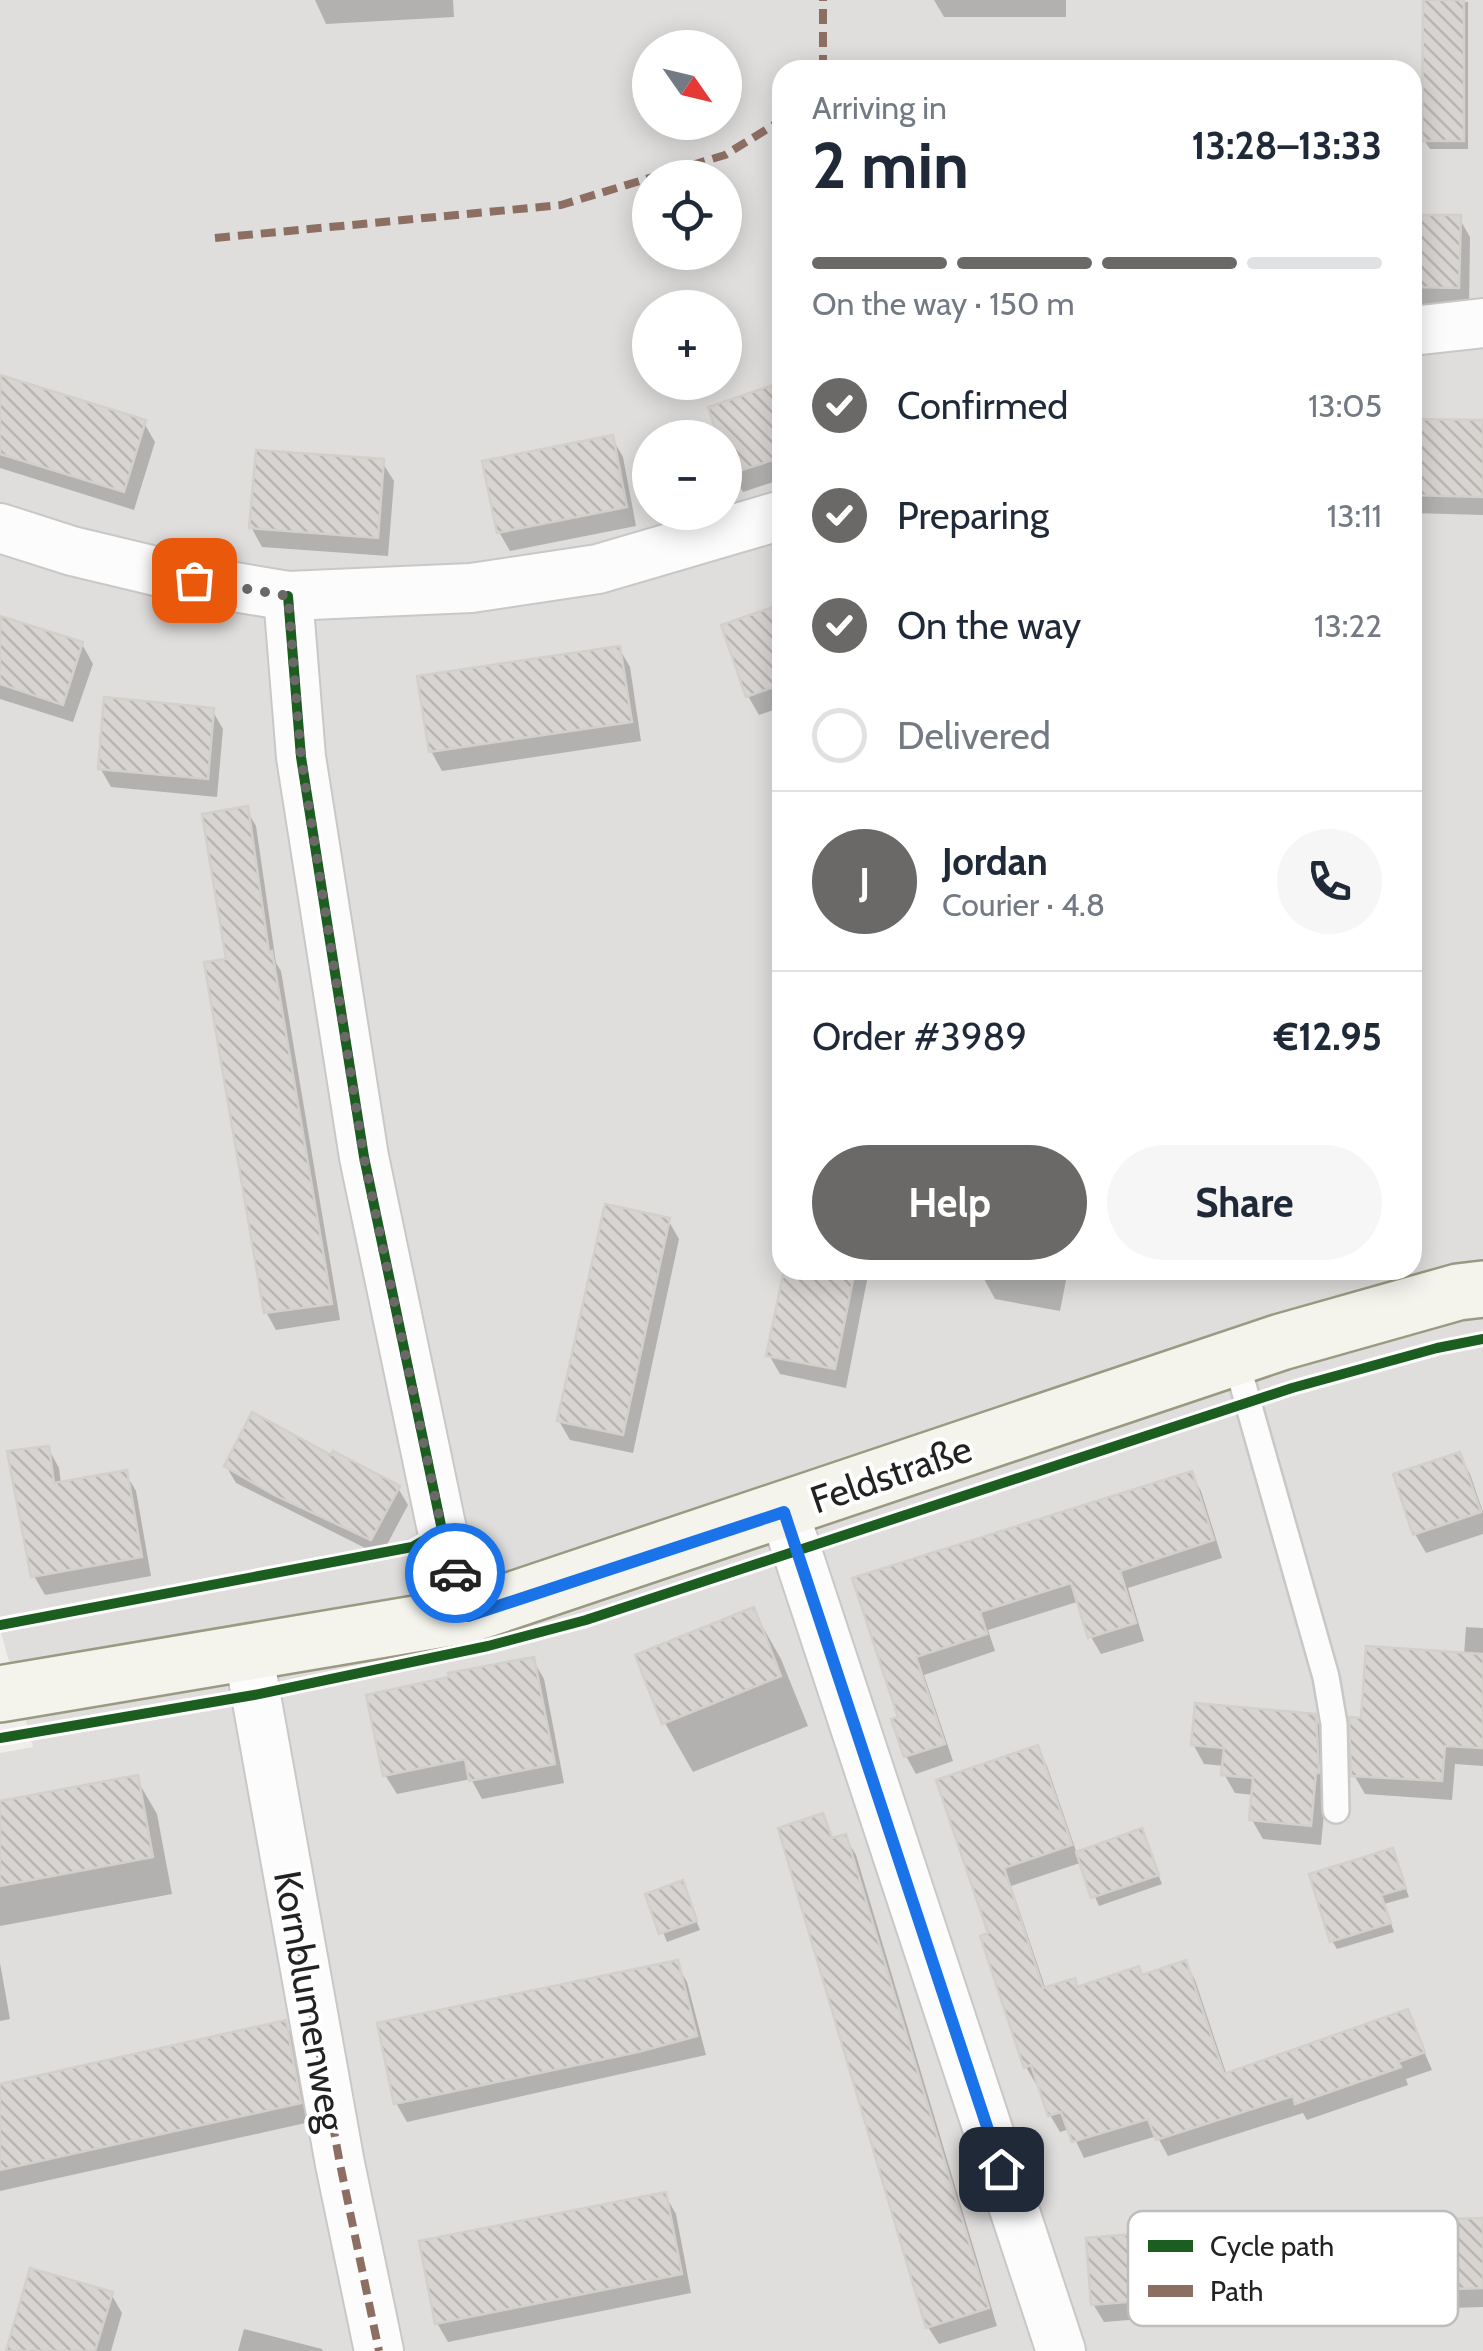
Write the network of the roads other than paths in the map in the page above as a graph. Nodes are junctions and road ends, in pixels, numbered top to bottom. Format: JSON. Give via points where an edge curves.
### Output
{"nodes":[{"id":1,"x":1483,"y":322,"type":"edge"},
{"id":2,"x":1422,"y":330,"type":"edge"},
{"id":3,"x":772,"y":518,"type":"edge"},
{"id":4,"x":0,"y":528,"type":"edge"},
{"id":5,"x":288,"y":596,"type":"junction"},
{"id":6,"x":1483,"y":1289,"type":"edge"},
{"id":7,"x":1236,"y":1357,"type":"junction"},
{"id":8,"x":784,"y":1512,"type":"junction"},
{"id":9,"x":468,"y":1616,"type":"junction"},
{"id":10,"x":248,"y":1650,"type":"junction"},
{"id":11,"x":0,"y":1694,"type":"edge"},
{"id":12,"x":1336,"y":1810,"type":"dead end"},
{"id":13,"x":379,"y":2351,"type":"edge"},
{"id":14,"x":1061,"y":2351,"type":"edge"}],
"edges":[{"from":1,"to":2,"type":"street"},
{"from":3,"to":5,"type":"street","via":[[598,569],[471,588]]},
{"from":4,"to":5,"type":"street","via":[[176,576]]},
{"from":5,"to":9,"type":"street","via":[[301,757],[364,1158],[442,1530]]},
{"from":6,"to":7,"type":"main road","name":"Feldstraße"},
{"from":7,"to":8,"type":"main road","name":"Feldstraße"},
{"from":7,"to":12,"type":"lane","via":[[1326,1677]]},
{"from":8,"to":9,"type":"main road","name":"Feldstraße"},
{"from":8,"to":14,"type":"street"},
{"from":9,"to":10,"type":"main road","name":"Feldstraße"},
{"from":10,"to":11,"type":"main road","name":"Feldstraße"},
{"from":10,"to":13,"type":"street","name":"Kornblumenweg"}]}
